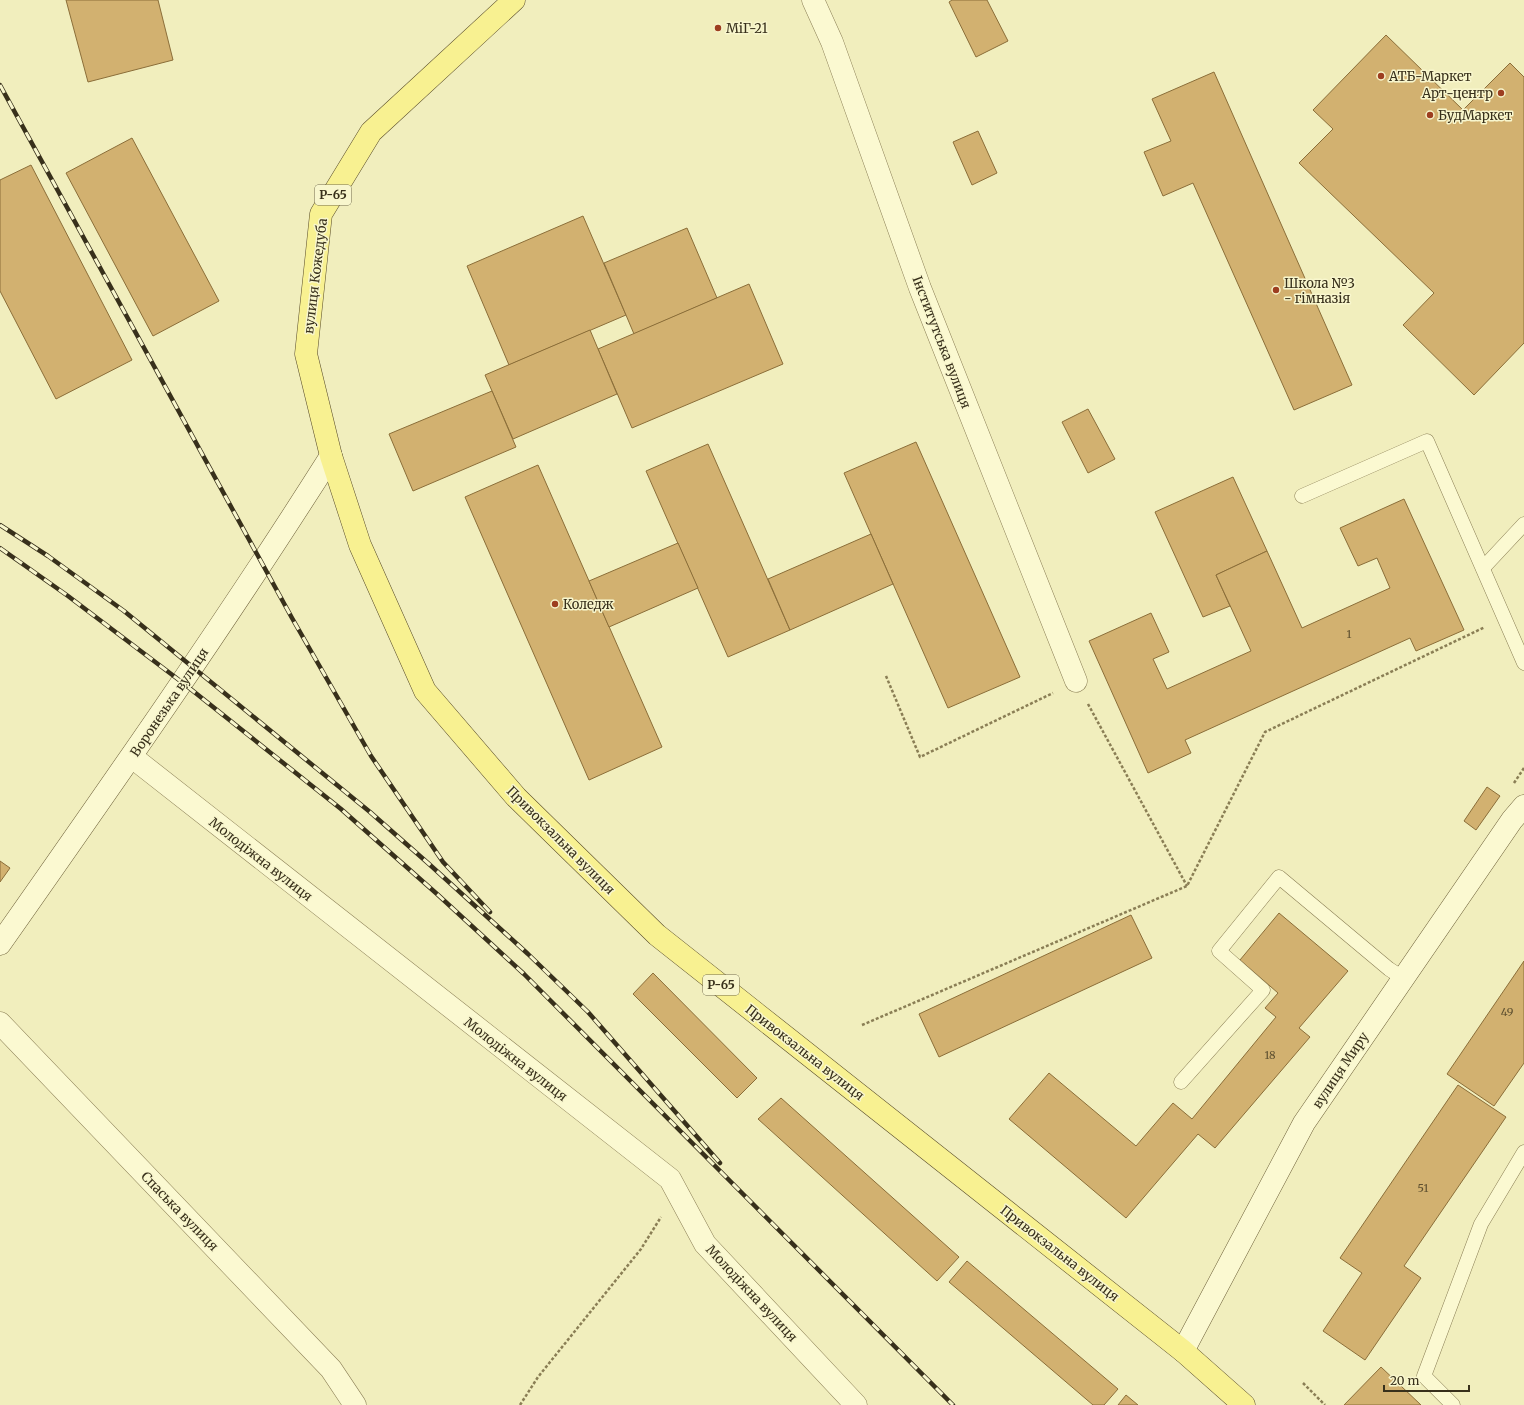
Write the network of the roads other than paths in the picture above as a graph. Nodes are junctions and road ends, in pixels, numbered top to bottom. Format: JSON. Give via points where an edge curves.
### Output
{"nodes":[{"id":1,"x":514,"y":0,"type":"edge"},
{"id":2,"x":813,"y":0,"type":"edge"},
{"id":3,"x":331,"y":456,"type":"junction"},
{"id":4,"x":1302,"y":496,"type":"dead end"},
{"id":5,"x":1524,"y":524,"type":"edge"},
{"id":6,"x":1483,"y":568,"type":"junction"},
{"id":7,"x":1524,"y":663,"type":"edge"},
{"id":8,"x":1076,"y":681,"type":"road end"},
{"id":9,"x":132,"y":757,"type":"junction"},
{"id":10,"x":1524,"y":806,"type":"edge"},
{"id":11,"x":0,"y":944,"type":"edge"},
{"id":12,"x":1403,"y":978,"type":"junction"},
{"id":13,"x":0,"y":1023,"type":"edge"},
{"id":14,"x":1181,"y":1082,"type":"dead end"},
{"id":15,"x":1524,"y":1152,"type":"edge"},
{"id":16,"x":1184,"y":1351,"type":"junction"},
{"id":17,"x":355,"y":1405,"type":"edge"},
{"id":18,"x":856,"y":1405,"type":"edge"},
{"id":19,"x":1244,"y":1405,"type":"edge"},
{"id":20,"x":1453,"y":1405,"type":"edge"}],
"edges":[{"from":1,"to":3,"type":"main road","name":"вулиця Кожедуба","number":"Р-65","via":[[371,132],[322,214],[306,354]]},
{"from":2,"to":8,"type":"street","name":"Інститутська вулиця","via":[[832,42],[920,288]]},
{"from":3,"to":9,"type":"street","name":"Воронезька вулиця","via":[[260,569]]},
{"from":3,"to":16,"type":"main road","name":"Привокзальна вулиця","number":"Р-65","via":[[360,545],[425,690],[516,797],[657,935]]},
{"from":4,"to":6,"type":"lane","via":[[1427,441]]},
{"from":5,"to":6,"type":"lane"},
{"from":6,"to":7,"type":"lane"},
{"from":9,"to":11,"type":"street","name":"Воронезька вулиця"},
{"from":9,"to":18,"type":"street","name":"Молодіжна вулиця","via":[[670,1179],[706,1244]]},
{"from":10,"to":12,"type":"street","name":"вулиця Миру"},
{"from":12,"to":14,"type":"lane","via":[[1279,877],[1219,951],[1263,990]]},
{"from":12,"to":16,"type":"street","name":"вулиця Миру","via":[[1304,1123]]},
{"from":13,"to":17,"type":"street","name":"Спаська вулиця","via":[[331,1369]]},
{"from":15,"to":20,"type":"lane","via":[[1481,1224],[1424,1376]]},
{"from":16,"to":19,"type":"main road","name":"Привокзальна вулиця","number":"Р-65"}]}
